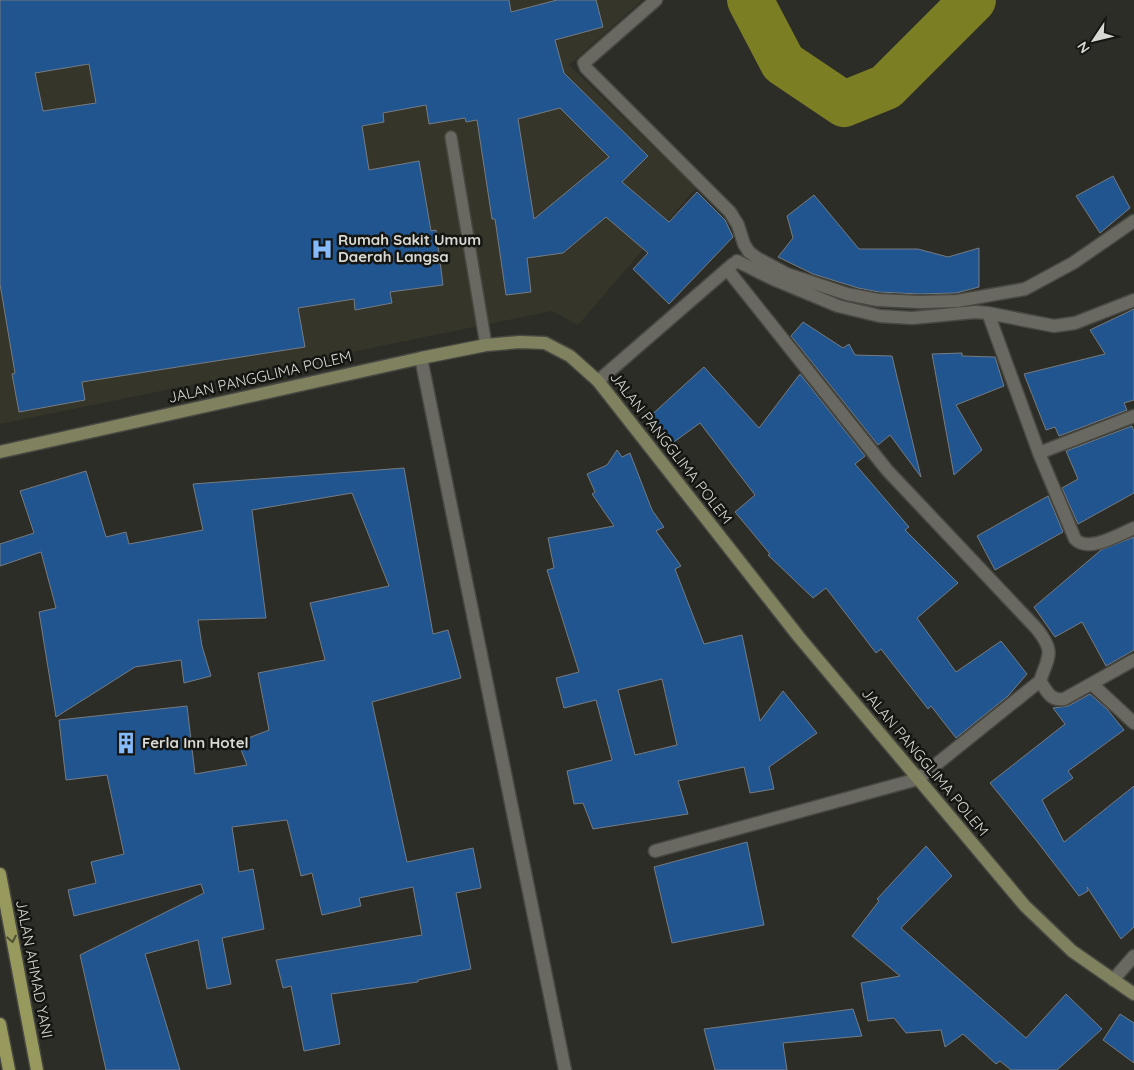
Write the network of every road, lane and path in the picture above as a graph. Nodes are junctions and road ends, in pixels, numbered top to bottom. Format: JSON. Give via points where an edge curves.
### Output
{"nodes":[{"id":1,"x":656,"y":0,"type":"edge"},
{"id":2,"x":451,"y":137,"type":"dead end"},
{"id":3,"x":1134,"y":221,"type":"edge"},
{"id":4,"x":749,"y":252,"type":"junction"},
{"id":5,"x":732,"y":265,"type":"junction"},
{"id":6,"x":1134,"y":300,"type":"edge"},
{"id":7,"x":988,"y":313,"type":"junction"},
{"id":8,"x":486,"y":345,"type":"junction"},
{"id":9,"x":422,"y":358,"type":"junction"},
{"id":10,"x":598,"y":381,"type":"junction"},
{"id":11,"x":1134,"y":416,"type":"edge"},
{"id":12,"x":0,"y":452,"type":"edge"},
{"id":13,"x":1039,"y":453,"type":"junction"},
{"id":14,"x":1134,"y":528,"type":"edge"},
{"id":15,"x":1134,"y":660,"type":"edge"},
{"id":16,"x":1040,"y":681,"type":"junction"},
{"id":17,"x":1092,"y":684,"type":"junction"},
{"id":18,"x":1134,"y":723,"type":"edge"},
{"id":19,"x":918,"y":779,"type":"junction"},
{"id":20,"x":655,"y":851,"type":"dead end"},
{"id":21,"x":0,"y":874,"type":"edge"},
{"id":22,"x":1134,"y":956,"type":"edge"},
{"id":23,"x":1112,"y":980,"type":"junction"},
{"id":24,"x":1134,"y":994,"type":"edge"},
{"id":25,"x":0,"y":1024,"type":"edge"},
{"id":26,"x":9,"y":1070,"type":"edge"},
{"id":27,"x":37,"y":1070,"type":"edge"},
{"id":28,"x":564,"y":1070,"type":"edge"}],
"edges":[{"from":1,"to":4,"type":"street","via":[[584,63],[730,212]]},
{"from":2,"to":8,"type":"lane"},
{"from":3,"to":4,"type":"street","via":[[1073,263],[1025,289],[957,301],[878,300],[848,294],[787,274]]},
{"from":4,"to":5,"type":"street"},
{"from":5,"to":7,"type":"street","via":[[838,306],[880,316],[912,318]]},
{"from":5,"to":10,"type":"street"},
{"from":5,"to":16,"type":"street","via":[[887,470],[1047,642],[1050,650]]},
{"from":6,"to":7,"type":"street","via":[[1075,323],[1054,326]]},
{"from":7,"to":13,"type":"street"},
{"from":8,"to":9,"type":"street","name":"JALAN PANGGLIMA POLEM"},
{"from":8,"to":10,"type":"street","name":"JALAN PANGGLIMA POLEM","via":[[545,343],[570,356]]},
{"from":9,"to":12,"type":"street","name":"JALAN PANGGLIMA POLEM"},
{"from":9,"to":28,"type":"street"},
{"from":10,"to":19,"type":"street","name":"JALAN PANGGLIMA POLEM","via":[[799,637]]},
{"from":11,"to":13,"type":"street"},
{"from":13,"to":14,"type":"street","via":[[1079,543],[1092,545]]},
{"from":15,"to":17,"type":"street"},
{"from":16,"to":17,"type":"street","via":[[1050,697],[1056,700]]},
{"from":16,"to":19,"type":"street"},
{"from":17,"to":18,"type":"street"},
{"from":19,"to":20,"type":"street"},
{"from":19,"to":23,"type":"street","name":"JALAN PANGGLIMA POLEM","via":[[1025,906],[1072,952]]},
{"from":21,"to":27,"type":"main road","name":"JALAN AHMAD YANI","one_way":true},
{"from":22,"to":23,"type":"street"},
{"from":23,"to":24,"type":"street","name":"JALAN PANGGLIMA POLEM"},
{"from":25,"to":26,"type":"main road"}]}
